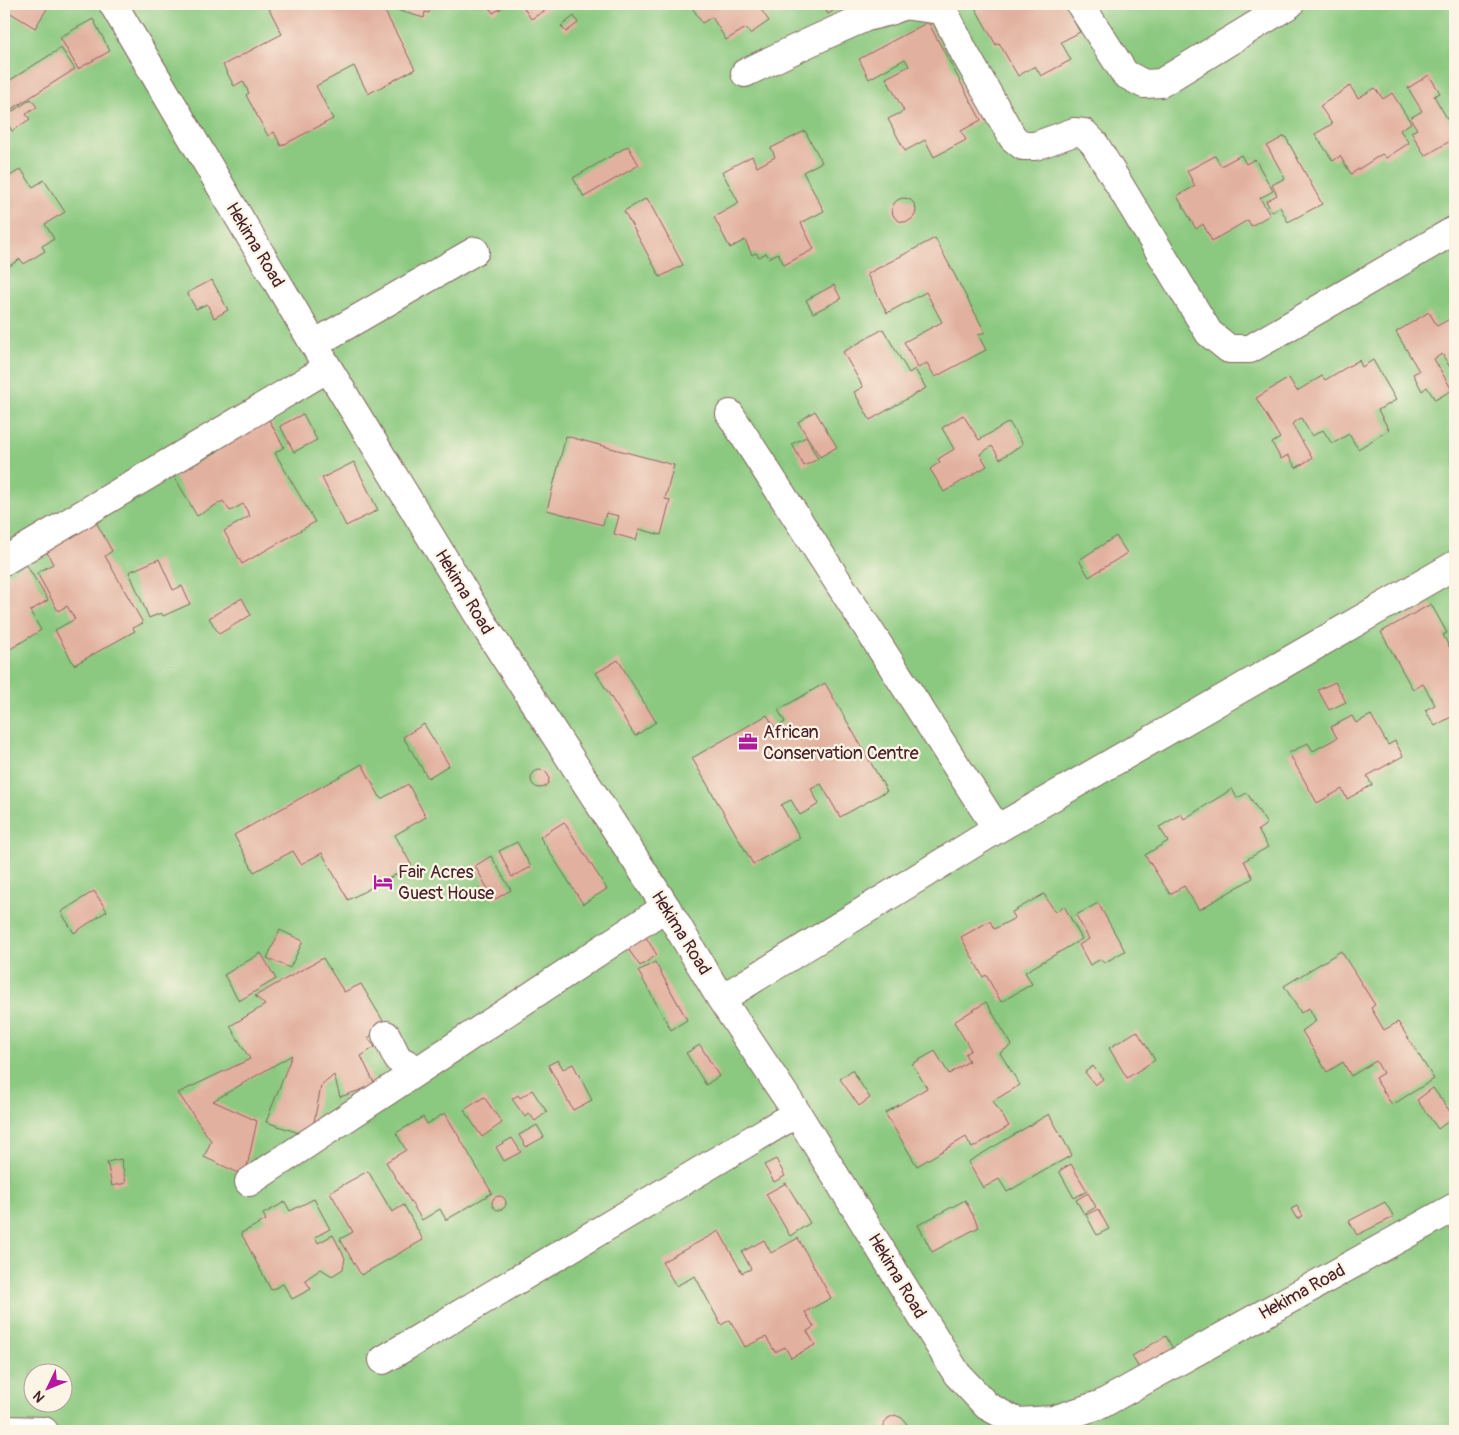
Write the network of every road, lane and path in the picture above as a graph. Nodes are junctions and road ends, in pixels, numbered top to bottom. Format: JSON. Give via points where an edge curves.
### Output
{"nodes":[{"id":1,"x":113,"y":4,"type":"edge"},
{"id":2,"x":1080,"y":4,"type":"edge"},
{"id":3,"x":1290,"y":4,"type":"edge"},
{"id":4,"x":745,"y":73,"type":"dead end"},
{"id":5,"x":1455,"y":230,"type":"edge"},
{"id":6,"x":475,"y":251,"type":"dead end"},
{"id":7,"x":314,"y":344,"type":"junction"},
{"id":8,"x":328,"y":368,"type":"junction"},
{"id":9,"x":730,"y":414,"type":"dead end"},
{"id":10,"x":4,"y":561,"type":"edge"},
{"id":11,"x":1455,"y":565,"type":"edge"},
{"id":12,"x":997,"y":829,"type":"junction"},
{"id":13,"x":666,"y":907,"type":"junction"},
{"id":14,"x":721,"y":998,"type":"junction"},
{"id":15,"x":386,"y":1035,"type":"dead end"},
{"id":16,"x":418,"y":1070,"type":"junction"},
{"id":17,"x":797,"y":1113,"type":"junction"},
{"id":18,"x":249,"y":1182,"type":"dead end"},
{"id":19,"x":1455,"y":1207,"type":"edge"},
{"id":20,"x":384,"y":1360,"type":"dead end"},
{"id":21,"x":4,"y":1430,"type":"edge"},
{"id":22,"x":44,"y":1431,"type":"edge"}],
"edges":[{"from":1,"to":7,"type":"street","name":"Hekima Road"},
{"from":2,"to":3,"type":"street","via":[[1125,74],[1144,84],[1161,83]]},
{"from":4,"to":5,"type":"street","via":[[883,11],[896,10],[904,5],[943,10],[1013,138],[1023,146],[1035,146],[1074,132],[1084,134],[1094,143],[1209,333],[1229,349],[1250,349]]},
{"from":6,"to":7,"type":"street"},
{"from":7,"to":8,"type":"street","name":"Hekima Road"},
{"from":8,"to":10,"type":"street"},
{"from":8,"to":13,"type":"street","name":"Hekima Road","via":[[488,631]]},
{"from":9,"to":12,"type":"street"},
{"from":11,"to":12,"type":"street"},
{"from":12,"to":14,"type":"street"},
{"from":13,"to":14,"type":"street","name":"Hekima Road"},
{"from":13,"to":16,"type":"street"},
{"from":14,"to":17,"type":"street","name":"Hekima Road"},
{"from":15,"to":16,"type":"street","via":[[398,1059]]},
{"from":16,"to":18,"type":"street"},
{"from":17,"to":19,"type":"street","name":"Hekima Road","via":[[957,1374],[987,1406],[1017,1422],[1053,1420],[1102,1404]]},
{"from":17,"to":20,"type":"street"},
{"from":21,"to":22,"type":"street"}]}
